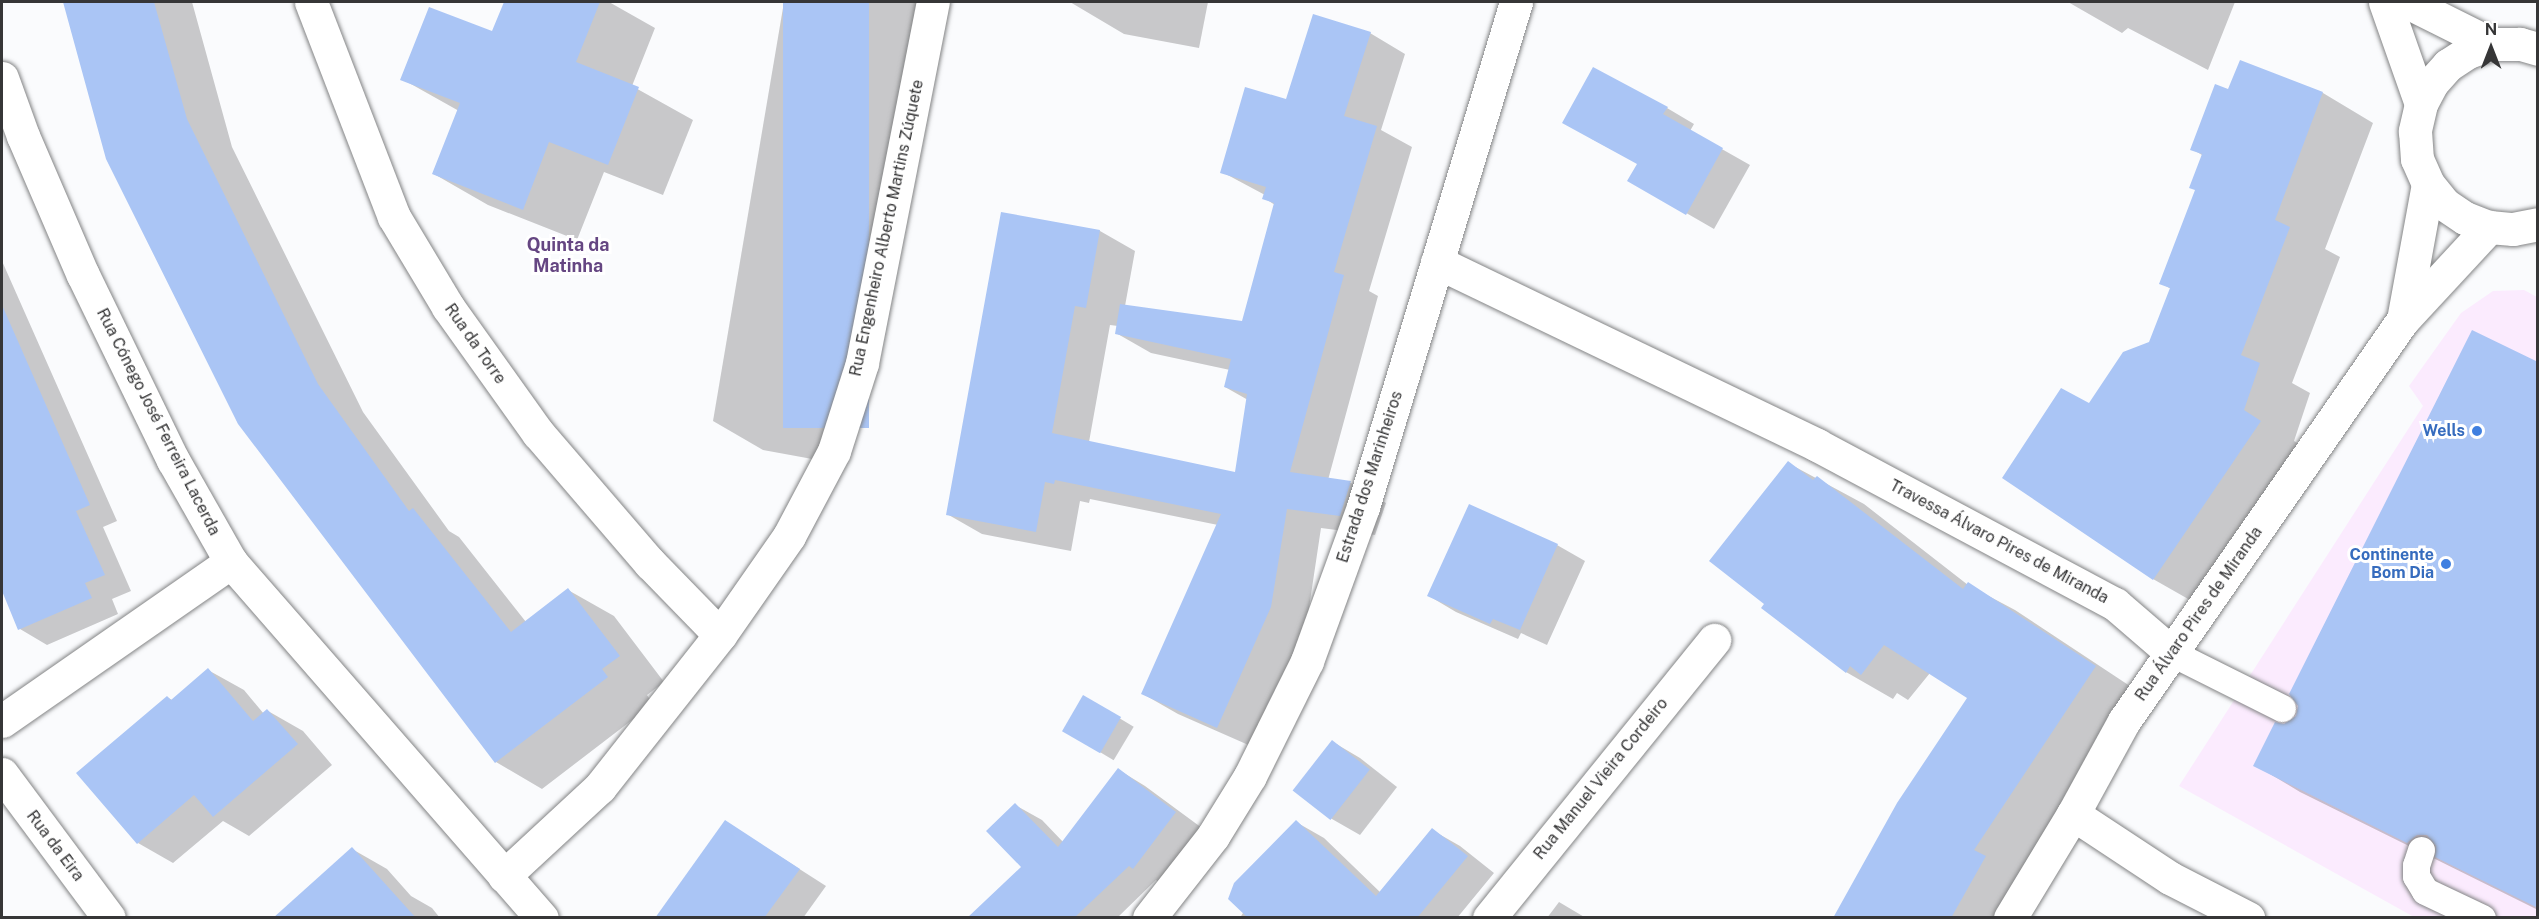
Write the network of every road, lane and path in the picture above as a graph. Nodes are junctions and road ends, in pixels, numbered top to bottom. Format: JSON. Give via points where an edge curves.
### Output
{"nodes":[{"id":1,"x":311,"y":2,"type":"edge"},
{"id":2,"x":933,"y":2,"type":"edge"},
{"id":3,"x":1516,"y":2,"type":"edge"},
{"id":4,"x":2385,"y":2,"type":"edge"},
{"id":5,"x":2407,"y":2,"type":"edge"},
{"id":6,"x":2491,"y":44,"type":"junction"},
{"id":7,"x":2538,"y":49,"type":"edge"},
{"id":8,"x":2,"y":78,"type":"edge"},
{"id":9,"x":2421,"y":104,"type":"junction"},
{"id":10,"x":2428,"y":184,"type":"junction"},
{"id":11,"x":2538,"y":224,"type":"edge"},
{"id":12,"x":2489,"y":227,"type":"junction"},
{"id":13,"x":1437,"y":262,"type":"junction"},
{"id":14,"x":2403,"y":320,"type":"junction"},
{"id":15,"x":231,"y":562,"type":"junction"},
{"id":16,"x":720,"y":635,"type":"junction"},
{"id":17,"x":1714,"y":640,"type":"dead end"},
{"id":18,"x":2172,"y":653,"type":"junction"},
{"id":19,"x":2282,"y":708,"type":"dead end"},
{"id":20,"x":2,"y":721,"type":"edge"},
{"id":21,"x":2,"y":774,"type":"edge"},
{"id":22,"x":2073,"y":814,"type":"junction"},
{"id":23,"x":2421,"y":850,"type":"dead end"},
{"id":24,"x":504,"y":876,"type":"junction"},
{"id":25,"x":109,"y":918,"type":"edge"},
{"id":26,"x":542,"y":918,"type":"edge"},
{"id":27,"x":1149,"y":918,"type":"edge"},
{"id":28,"x":1489,"y":918,"type":"edge"},
{"id":29,"x":2010,"y":918,"type":"edge"},
{"id":30,"x":2248,"y":918,"type":"edge"},
{"id":31,"x":2482,"y":918,"type":"edge"}],
"edges":[{"from":1,"to":16,"type":"street","name":"Rua da Torre","via":[[394,217],[448,307],[538,433],[650,563]]},
{"from":2,"to":16,"type":"street","name":"Rua Engenheiro Alberto Martins Zúquete","via":[[862,363],[834,451],[789,536]]},
{"from":3,"to":13,"type":"street","name":"Estrada dos Marinheiros"},
{"from":4,"to":9,"type":"street"},
{"from":5,"to":6,"type":"street"},
{"from":6,"to":7,"type":"street","via":[[2520,44]]},
{"from":6,"to":9,"type":"street","via":[[2448,65]]},
{"from":8,"to":15,"type":"street","name":"Rua Cónego José Ferreira Lacerda","via":[[83,275],[173,460]]},
{"from":9,"to":10,"type":"street","via":[[2415,131],[2417,159]]},
{"from":10,"to":12,"type":"street","via":[[2444,204]]},
{"from":10,"to":14,"type":"street","name":"Rua Álvaro Pires de Miranda"},
{"from":11,"to":12,"type":"street","via":[[2513,229]]},
{"from":12,"to":14,"type":"street","name":"Rua Álvaro Pires de Miranda"},
{"from":13,"to":18,"type":"street","name":"Travessa Álvaro Pires de Miranda","via":[[1817,445],[2115,604]]},
{"from":13,"to":27,"type":"street","name":"Estrada dos Marinheiros","via":[[1363,507],[1308,661],[1225,816]]},
{"from":14,"to":18,"type":"street","name":"Rua Álvaro Pires de Miranda"},
{"from":15,"to":20,"type":"street"},
{"from":15,"to":24,"type":"street","name":"Rua Cónego José Ferreira Lacerda"},
{"from":16,"to":24,"type":"street","name":"Rua Engenheiro Alberto Martins Zúquete","via":[[600,787]]},
{"from":17,"to":28,"type":"street","name":"Rua Manuel Vieira Cordeiro"},
{"from":18,"to":19,"type":"lane"},
{"from":18,"to":22,"type":"street","name":"Rua Álvaro Pires de Miranda","via":[[2124,722]]},
{"from":21,"to":25,"type":"street","name":"Rua da Eira"},
{"from":22,"to":29,"type":"street","name":"Rua Álvaro Pires de Miranda"},
{"from":22,"to":30,"type":"street","via":[[2170,878]]},
{"from":23,"to":31,"type":"lane","via":[[2416,876],[2425,891]]},
{"from":24,"to":26,"type":"street","name":"Rua Cónego José Ferreira Lacerda"}]}
